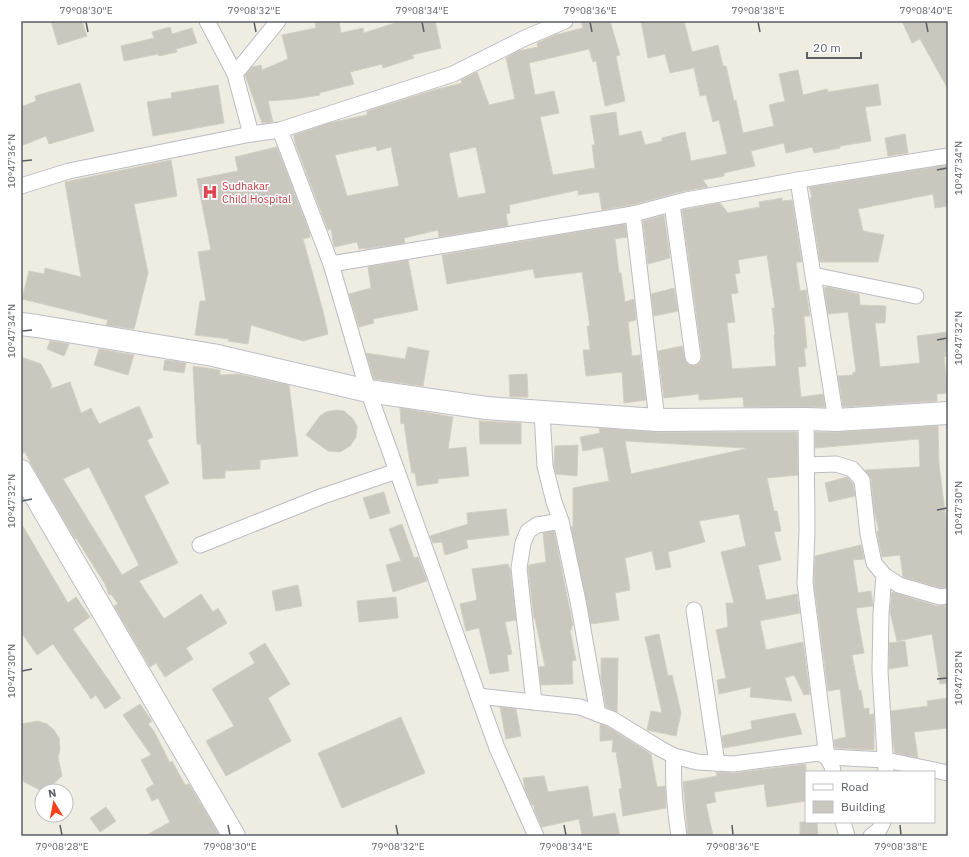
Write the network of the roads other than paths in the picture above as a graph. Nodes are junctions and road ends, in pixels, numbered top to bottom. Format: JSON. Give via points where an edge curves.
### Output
{"nodes":[{"id":1,"x":207,"y":21,"type":"edge"},
{"id":2,"x":278,"y":21,"type":"edge"},
{"id":3,"x":564,"y":21,"type":"edge"},
{"id":4,"x":236,"y":74,"type":"junction"},
{"id":5,"x":280,"y":130,"type":"junction"},
{"id":6,"x":251,"y":134,"type":"junction"},
{"id":7,"x":948,"y":156,"type":"edge"},
{"id":8,"x":798,"y":180,"type":"junction"},
{"id":9,"x":21,"y":186,"type":"edge"},
{"id":10,"x":672,"y":204,"type":"junction"},
{"id":11,"x":633,"y":214,"type":"junction"},
{"id":12,"x":331,"y":264,"type":"junction"},
{"id":13,"x":813,"y":275,"type":"junction"},
{"id":14,"x":916,"y":296,"type":"dead end"},
{"id":15,"x":21,"y":324,"type":"edge"},
{"id":16,"x":693,"y":357,"type":"dead end"},
{"id":17,"x":368,"y":391,"type":"junction"},
{"id":18,"x":542,"y":412,"type":"junction"},
{"id":19,"x":948,"y":413,"type":"edge"},
{"id":20,"x":806,"y":419,"type":"junction"},
{"id":21,"x":657,"y":420,"type":"junction"},
{"id":22,"x":836,"y":420,"type":"junction"},
{"id":23,"x":807,"y":465,"type":"junction"},
{"id":24,"x":21,"y":471,"type":"edge"},
{"id":25,"x":397,"y":471,"type":"junction"},
{"id":26,"x":561,"y":521,"type":"junction"},
{"id":27,"x":200,"y":545,"type":"dead end"},
{"id":28,"x":884,"y":575,"type":"junction"},
{"id":29,"x":948,"y":596,"type":"edge"},
{"id":30,"x":694,"y":610,"type":"dead end"},
{"id":31,"x":478,"y":696,"type":"junction"},
{"id":32,"x":534,"y":702,"type":"junction"},
{"id":33,"x":598,"y":714,"type":"junction"},
{"id":34,"x":674,"y":756,"type":"junction"},
{"id":35,"x":827,"y":757,"type":"junction"},
{"id":36,"x":717,"y":763,"type":"junction"},
{"id":37,"x":886,"y":766,"type":"edge"},
{"id":38,"x":833,"y":771,"type":"edge"},
{"id":39,"x":930,"y":771,"type":"edge"},
{"id":40,"x":935,"y":772,"type":"edge"},
{"id":41,"x":948,"y":773,"type":"edge"},
{"id":42,"x":843,"y":823,"type":"edge"},
{"id":43,"x":882,"y":823,"type":"edge"},
{"id":44,"x":234,"y":836,"type":"edge"},
{"id":45,"x":536,"y":836,"type":"edge"},
{"id":46,"x":679,"y":836,"type":"edge"},
{"id":47,"x":847,"y":836,"type":"edge"},
{"id":48,"x":871,"y":836,"type":"edge"}],
"edges":[{"from":1,"to":4,"type":"street"},
{"from":2,"to":4,"type":"street"},
{"from":3,"to":5,"type":"street","via":[[453,74]]},
{"from":4,"to":6,"type":"street"},
{"from":5,"to":6,"type":"street"},
{"from":5,"to":12,"type":"street"},
{"from":6,"to":9,"type":"street","via":[[69,171]]},
{"from":7,"to":8,"type":"street"},
{"from":8,"to":10,"type":"street"},
{"from":8,"to":13,"type":"street"},
{"from":10,"to":11,"type":"street"},
{"from":10,"to":16,"type":"street"},
{"from":11,"to":12,"type":"street"},
{"from":11,"to":21,"type":"street"},
{"from":12,"to":17,"type":"street"},
{"from":13,"to":14,"type":"street"},
{"from":13,"to":22,"type":"street"},
{"from":15,"to":17,"type":"street","via":[[213,355]]},
{"from":17,"to":18,"type":"street","via":[[486,408]]},
{"from":17,"to":25,"type":"street"},
{"from":18,"to":21,"type":"street"},
{"from":18,"to":26,"type":"street","via":[[545,466]]},
{"from":19,"to":22,"type":"street"},
{"from":20,"to":21,"type":"street"},
{"from":20,"to":22,"type":"street"},
{"from":20,"to":23,"type":"street"},
{"from":23,"to":28,"type":"street","via":[[836,464],[852,469],[862,480],[874,563]]},
{"from":23,"to":35,"type":"street","via":[[805,583]]},
{"from":24,"to":44,"type":"street"},
{"from":25,"to":27,"type":"street","via":[[323,496]]},
{"from":25,"to":31,"type":"street"},
{"from":26,"to":32,"type":"street","via":[[537,525],[528,531],[522,543],[520,568]]},
{"from":26,"to":33,"type":"street"},
{"from":28,"to":29,"type":"street","via":[[899,585],[940,597]]},
{"from":28,"to":37,"type":"street","via":[[880,671]]},
{"from":30,"to":36,"type":"street"},
{"from":31,"to":32,"type":"street"},
{"from":31,"to":45,"type":"street","via":[[497,748]]},
{"from":32,"to":33,"type":"street","via":[[580,707]]},
{"from":33,"to":34,"type":"street","via":[[612,719]]},
{"from":34,"to":36,"type":"street","via":[[697,762]]},
{"from":34,"to":46,"type":"street","via":[[672,776]]},
{"from":35,"to":36,"type":"street","via":[[819,754],[733,764]]},
{"from":35,"to":37,"type":"street"},
{"from":35,"to":38,"type":"street"},
{"from":37,"to":39,"type":"street"},
{"from":40,"to":41,"type":"street"},
{"from":42,"to":47,"type":"street"},
{"from":43,"to":48,"type":"street","via":[[879,830]]}]}
